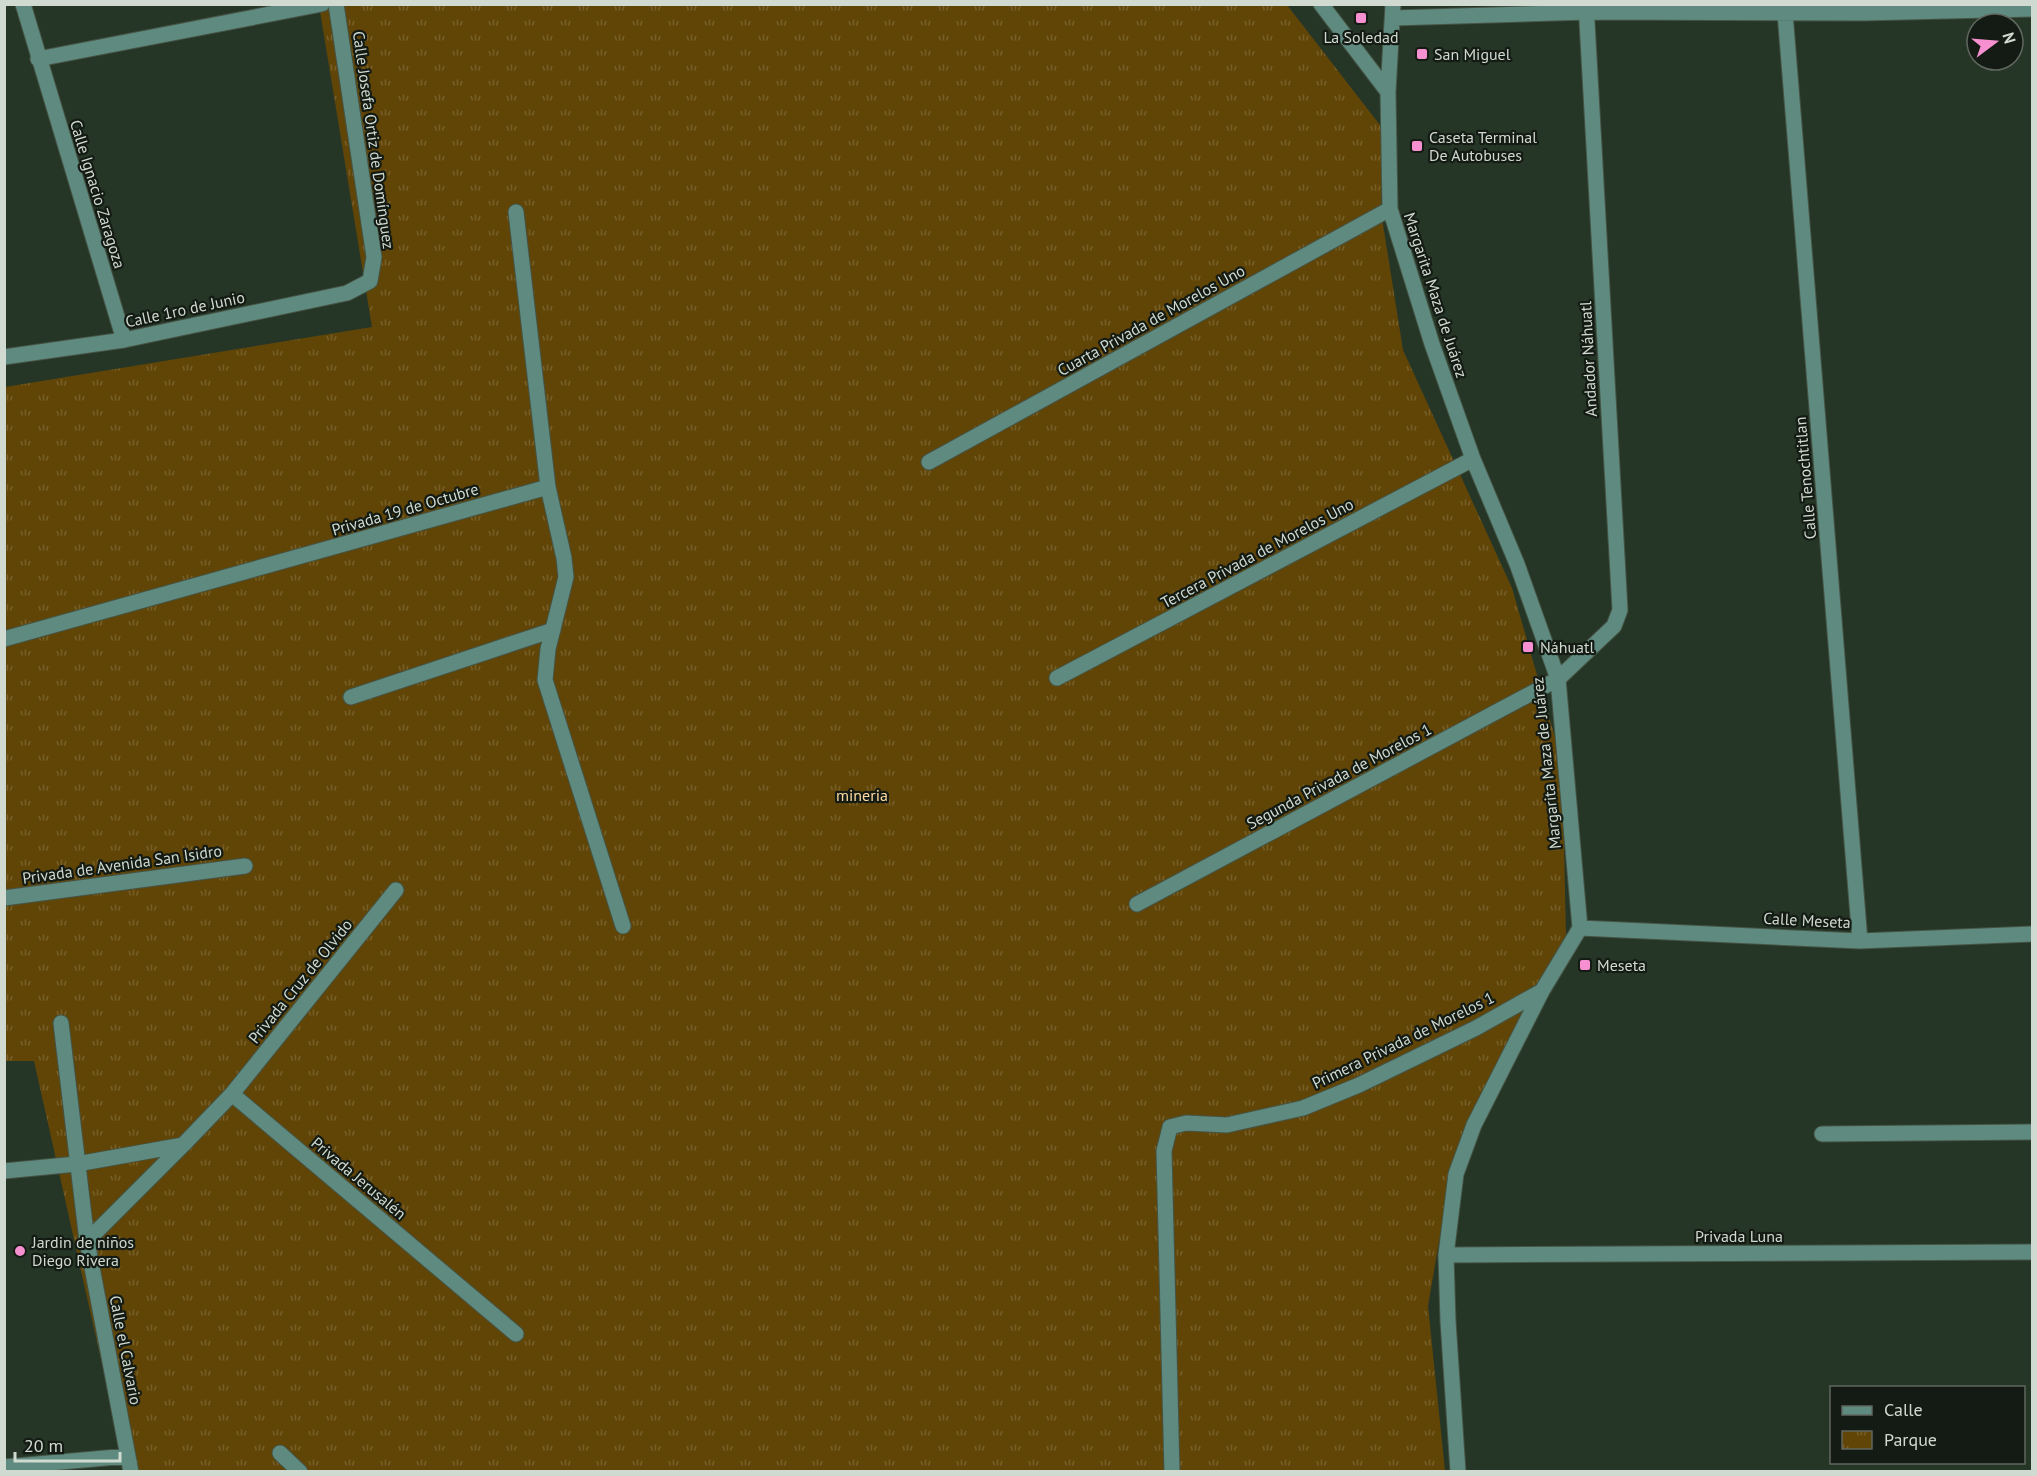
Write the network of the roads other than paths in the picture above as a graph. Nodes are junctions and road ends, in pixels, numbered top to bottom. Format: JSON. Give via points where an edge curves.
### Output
{"nodes":[{"id":1,"x":23,"y":4,"type":"edge"},
{"id":2,"x":322,"y":4,"type":"edge"},
{"id":3,"x":336,"y":4,"type":"edge"},
{"id":4,"x":1321,"y":4,"type":"edge"},
{"id":5,"x":1587,"y":8,"type":"edge"},
{"id":6,"x":1864,"y":9,"type":"edge"},
{"id":7,"x":2032,"y":9,"type":"edge"},
{"id":8,"x":1393,"y":11,"type":"edge"},
{"id":9,"x":1785,"y":13,"type":"junction"},
{"id":10,"x":38,"y":59,"type":"junction"},
{"id":11,"x":1388,"y":92,"type":"junction"},
{"id":12,"x":1390,"y":209,"type":"junction"},
{"id":13,"x":516,"y":212,"type":"dead end"},
{"id":14,"x":370,"y":281,"type":"joint"},
{"id":15,"x":124,"y":340,"type":"junction"},
{"id":16,"x":4,"y":357,"type":"edge"},
{"id":17,"x":1473,"y":459,"type":"junction"},
{"id":18,"x":929,"y":462,"type":"dead end"},
{"id":19,"x":548,"y":487,"type":"junction"},
{"id":20,"x":553,"y":630,"type":"junction"},
{"id":21,"x":4,"y":639,"type":"edge"},
{"id":22,"x":1057,"y":678,"type":"dead end"},
{"id":23,"x":1558,"y":679,"type":"junction"},
{"id":24,"x":351,"y":698,"type":"dead end"},
{"id":25,"x":244,"y":866,"type":"dead end"},
{"id":26,"x":396,"y":890,"type":"dead end"},
{"id":27,"x":4,"y":898,"type":"edge"},
{"id":28,"x":1137,"y":904,"type":"dead end"},
{"id":29,"x":622,"y":926,"type":"dead end"},
{"id":30,"x":1580,"y":928,"type":"junction"},
{"id":31,"x":2032,"y":934,"type":"edge"},
{"id":32,"x":1860,"y":941,"type":"junction"},
{"id":33,"x":1542,"y":991,"type":"junction"},
{"id":34,"x":61,"y":1023,"type":"dead end"},
{"id":35,"x":232,"y":1094,"type":"junction"},
{"id":36,"x":2032,"y":1132,"type":"edge"},
{"id":37,"x":1822,"y":1134,"type":"dead end"},
{"id":38,"x":183,"y":1145,"type":"junction"},
{"id":39,"x":77,"y":1164,"type":"junction"},
{"id":40,"x":4,"y":1171,"type":"edge"},
{"id":41,"x":87,"y":1241,"type":"junction"},
{"id":42,"x":2032,"y":1252,"type":"edge"},
{"id":43,"x":1446,"y":1255,"type":"junction"},
{"id":44,"x":516,"y":1334,"type":"dead end"},
{"id":45,"x":280,"y":1453,"type":"dead end"},
{"id":46,"x":128,"y":1456,"type":"junction"},
{"id":47,"x":4,"y":1467,"type":"edge"},
{"id":48,"x":131,"y":1472,"type":"edge"},
{"id":49,"x":300,"y":1472,"type":"edge"},
{"id":50,"x":1172,"y":1472,"type":"edge"},
{"id":51,"x":1458,"y":1472,"type":"edge"}],
"edges":[{"from":1,"to":10,"type":"street","name":"Calle Ignacio Zaragoza"},
{"from":2,"to":10,"type":"street"},
{"from":3,"to":14,"type":"street","name":"Calle Josefa Ortiz de Domínguez","via":[[374,257]]},
{"from":4,"to":11,"type":"street"},
{"from":5,"to":8,"type":"street"},
{"from":5,"to":9,"type":"street"},
{"from":5,"to":23,"type":"street","name":"Andador Náhuatl","via":[[1620,610],[1614,626]]},
{"from":6,"to":7,"type":"street"},
{"from":6,"to":9,"type":"street"},
{"from":8,"to":11,"type":"street","name":"Margarita Maza de Juárez"},
{"from":9,"to":32,"type":"street","name":"Calle Tenochtitlan"},
{"from":10,"to":15,"type":"street","name":"Calle Ignacio Zaragoza"},
{"from":11,"to":12,"type":"street","name":"Margarita Maza de Juárez"},
{"from":12,"to":17,"type":"street","name":"Margarita Maza de Juárez"},
{"from":12,"to":18,"type":"street","name":"Cuarta Privada de Morelos Uno"},
{"from":13,"to":19,"type":"street"},
{"from":14,"to":15,"type":"street","name":"Calle 1ro de Junio","via":[[347,293]]},
{"from":15,"to":16,"type":"street","name":"Calle 1ro de Junio"},
{"from":17,"to":22,"type":"street","name":"Tercera Privada de Morelos Uno"},
{"from":17,"to":23,"type":"street","name":"Margarita Maza de Juárez","via":[[1517,564]]},
{"from":19,"to":20,"type":"street","via":[[566,577]]},
{"from":19,"to":21,"type":"street","name":"Privada 19 de Octubre"},
{"from":20,"to":24,"type":"street"},
{"from":20,"to":29,"type":"street","via":[[545,680]]},
{"from":23,"to":28,"type":"street","name":"Segunda Privada de Morelos 1"},
{"from":23,"to":30,"type":"street","name":"Margarita Maza de Juárez"},
{"from":25,"to":27,"type":"street","name":"Privada de Avenida San Isidro"},
{"from":26,"to":35,"type":"street","name":"Privada Cruz de Olvido"},
{"from":30,"to":32,"type":"street","name":"Calle Meseta"},
{"from":30,"to":33,"type":"street"},
{"from":31,"to":32,"type":"street","name":"Calle Meseta"},
{"from":33,"to":43,"type":"street","via":[[1474,1125],[1456,1174]]},
{"from":33,"to":50,"type":"street","name":"Primera Privada de Morelos 1","via":[[1465,1034],[1303,1108],[1227,1125],[1186,1122],[1170,1127],[1164,1151]]},
{"from":34,"to":39,"type":"street","name":"Calle el Calvario"},
{"from":35,"to":38,"type":"street"},
{"from":35,"to":44,"type":"street","name":"Privada Jerusalén"},
{"from":36,"to":37,"type":"street"},
{"from":38,"to":39,"type":"street"},
{"from":38,"to":41,"type":"street"},
{"from":39,"to":40,"type":"street"},
{"from":39,"to":41,"type":"street","name":"Calle el Calvario"},
{"from":41,"to":46,"type":"street","name":"Calle el Calvario"},
{"from":42,"to":43,"type":"street","name":"Privada Luna"},
{"from":43,"to":51,"type":"street"},
{"from":45,"to":49,"type":"street"},
{"from":46,"to":47,"type":"street"},
{"from":46,"to":48,"type":"street","name":"Calle el Calvario"}]}
